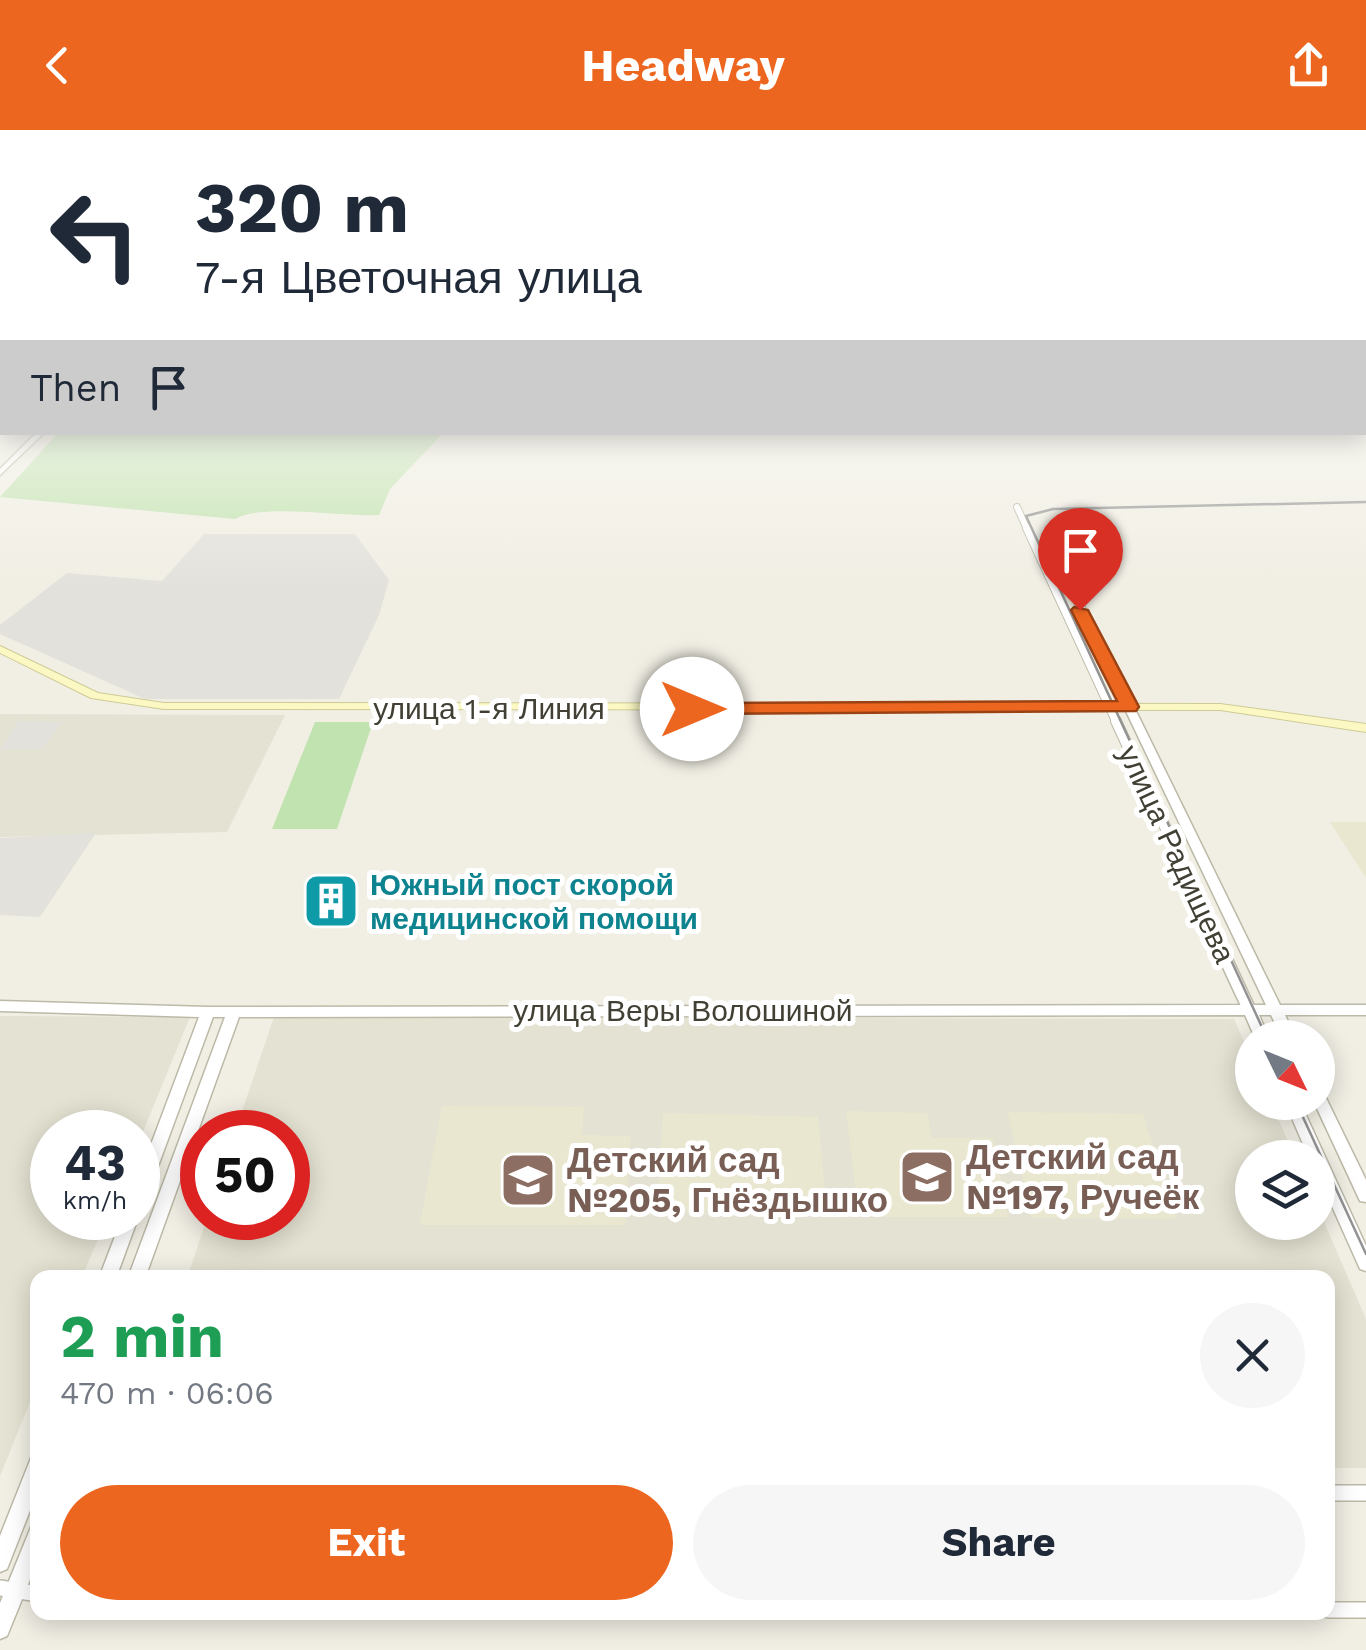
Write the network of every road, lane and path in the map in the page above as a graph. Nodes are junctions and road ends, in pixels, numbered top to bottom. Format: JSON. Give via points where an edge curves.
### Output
{"nodes":[{"id":1,"x":27,"y":447,"type":"edge"},
{"id":2,"x":0,"y":473,"type":"edge"},
{"id":3,"x":1018,"y":507,"type":"dead end"},
{"id":4,"x":1049,"y":542,"type":"dead end"},
{"id":5,"x":0,"y":649,"type":"edge"},
{"id":6,"x":1130,"y":707,"type":"junction"},
{"id":7,"x":1109,"y":708,"type":"junction"},
{"id":8,"x":1366,"y":728,"type":"edge"},
{"id":9,"x":0,"y":1006,"type":"edge"},
{"id":10,"x":1248,"y":1008,"type":"junction"},
{"id":11,"x":1275,"y":1008,"type":"junction"},
{"id":12,"x":1366,"y":1010,"type":"edge"},
{"id":13,"x":208,"y":1012,"type":"junction"},
{"id":14,"x":234,"y":1012,"type":"junction"},
{"id":15,"x":1254,"y":1020,"type":"edge"},
{"id":16,"x":1281,"y":1020,"type":"edge"},
{"id":17,"x":198,"y":1110,"type":"edge"},
{"id":18,"x":1330,"y":1120,"type":"edge"},
{"id":19,"x":160,"y":1140,"type":"edge"},
{"id":20,"x":180,"y":1161,"type":"edge"},
{"id":21,"x":1366,"y":1196,"type":"edge"},
{"id":22,"x":1335,"y":1197,"type":"edge"},
{"id":23,"x":122,"y":1240,"type":"edge"},
{"id":24,"x":1366,"y":1264,"type":"edge"},
{"id":25,"x":110,"y":1270,"type":"edge"},
{"id":26,"x":139,"y":1270,"type":"edge"},
{"id":27,"x":30,"y":1485,"type":"edge"},
{"id":28,"x":1366,"y":1492,"type":"edge"},
{"id":29,"x":1335,"y":1493,"type":"edge"},
{"id":30,"x":30,"y":1548,"type":"edge"},
{"id":31,"x":0,"y":1562,"type":"edge"},
{"id":32,"x":7,"y":1590,"type":"edge"},
{"id":33,"x":1335,"y":1610,"type":"edge"},
{"id":34,"x":1366,"y":1610,"type":"edge"},
{"id":35,"x":0,"y":1629,"type":"edge"}],
"edges":[{"from":1,"to":2,"type":"street"},
{"from":3,"to":7,"type":"street","name":"улица Радищева"},
{"from":4,"to":6,"type":"street"},
{"from":5,"to":7,"type":"main road","name":"улица 1-я Линия","via":[[95,696],[164,706]]},
{"from":6,"to":7,"type":"main road"},
{"from":6,"to":8,"type":"main road","via":[[1220,707]]},
{"from":6,"to":11,"type":"street","name":"улица Радищева"},
{"from":7,"to":10,"type":"street","name":"улица Радищева"},
{"from":9,"to":13,"type":"street","name":"улица Веры Волошиной"},
{"from":10,"to":11,"type":"street","name":"улица Веры Волошиной"},
{"from":10,"to":14,"type":"street","name":"улица Веры Волошиной"},
{"from":10,"to":15,"type":"street","name":"улица Радищева"},
{"from":11,"to":12,"type":"street","name":"улица Веры Волошиной"},
{"from":11,"to":16,"type":"street","name":"улица Радищева"},
{"from":13,"to":14,"type":"street","name":"улица Веры Волошиной"},
{"from":13,"to":19,"type":"street"},
{"from":14,"to":17,"type":"street"},
{"from":18,"to":21,"type":"street"},
{"from":20,"to":26,"type":"street"},
{"from":22,"to":24,"type":"street"},
{"from":23,"to":25,"type":"street"},
{"from":27,"to":31,"type":"street"},
{"from":28,"to":29,"type":"street"},
{"from":30,"to":32,"type":"street"},
{"from":32,"to":35,"type":"street"},
{"from":33,"to":34,"type":"street"}]}
